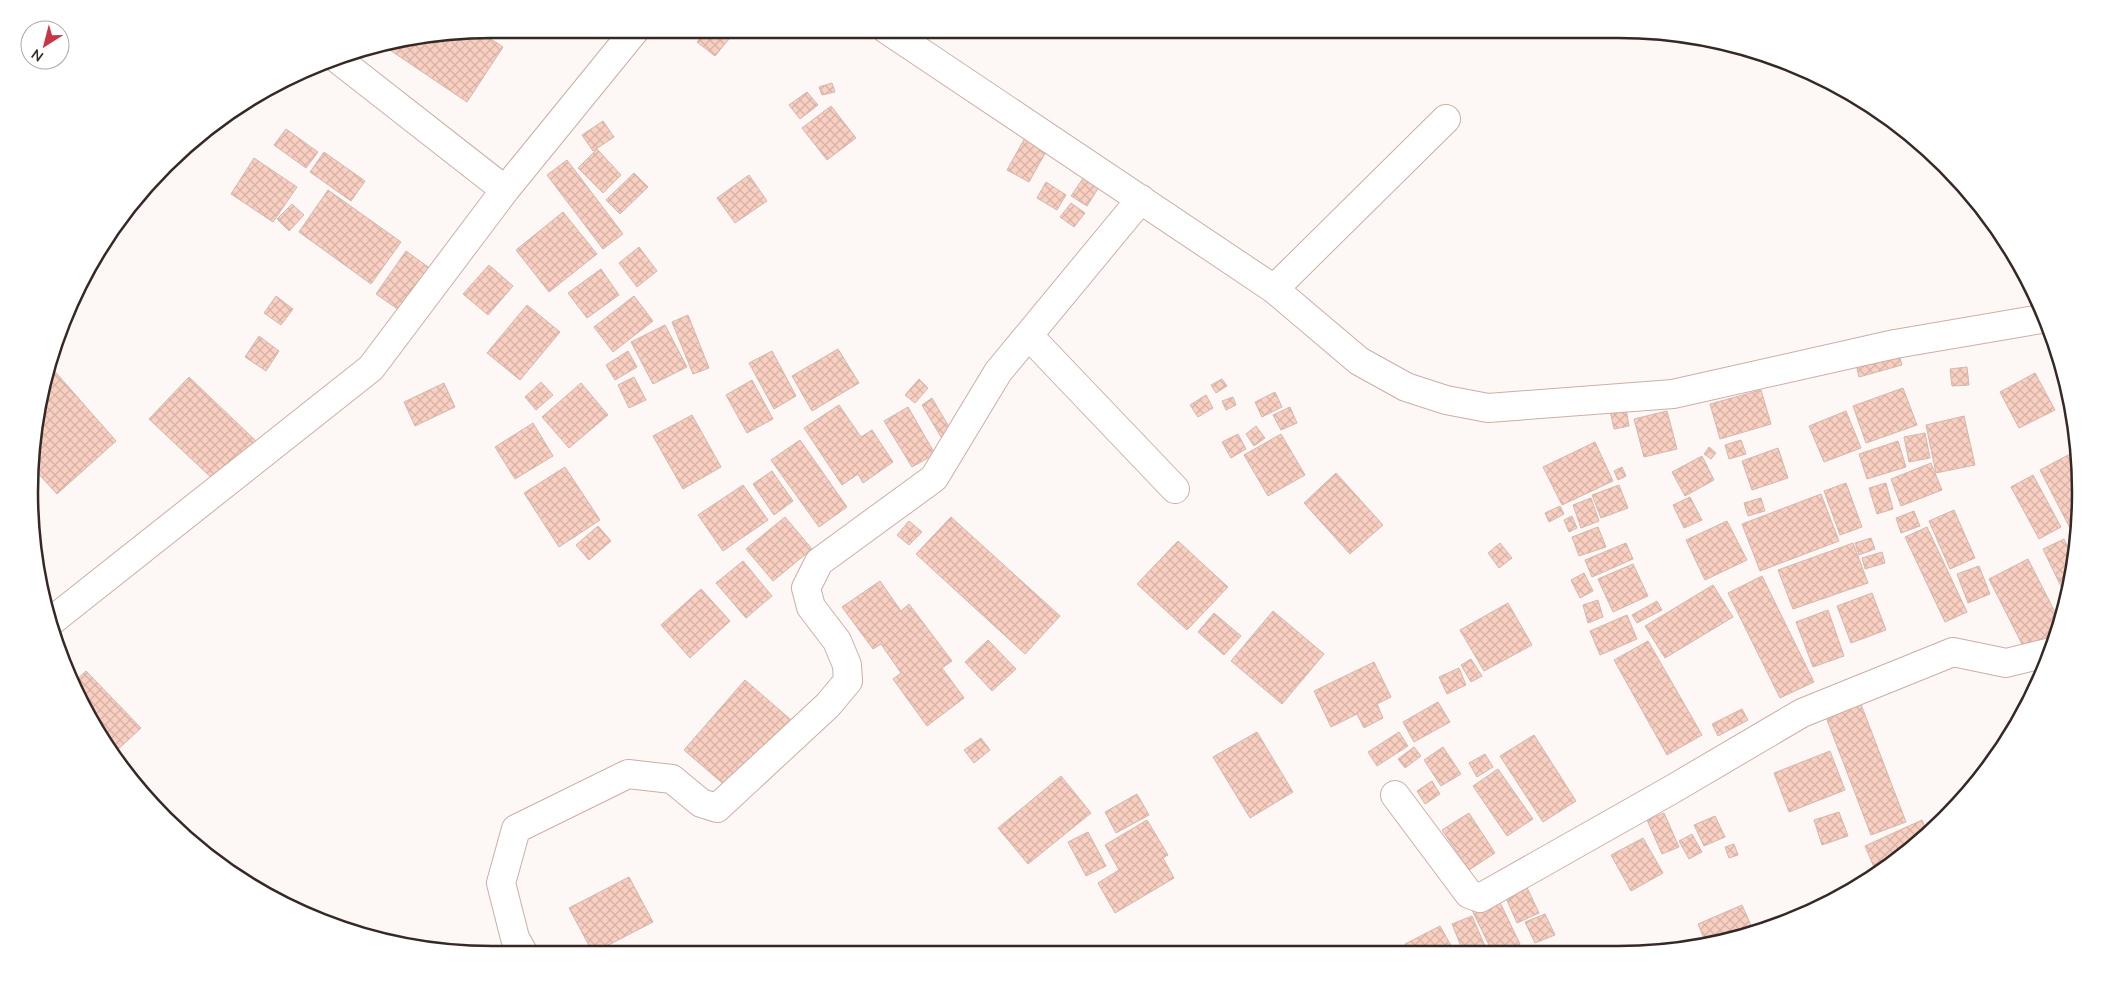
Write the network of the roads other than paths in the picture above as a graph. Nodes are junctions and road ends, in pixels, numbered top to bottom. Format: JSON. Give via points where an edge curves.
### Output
{"nodes":[{"id":1,"x":629,"y":38,"type":"edge"},
{"id":2,"x":900,"y":38,"type":"edge"},
{"id":3,"x":343,"y":63,"type":"edge"},
{"id":4,"x":1446,"y":119,"type":"dead end"},
{"id":5,"x":505,"y":190,"type":"junction"},
{"id":6,"x":1141,"y":198,"type":"junction"},
{"id":7,"x":1274,"y":289,"type":"junction"},
{"id":8,"x":2039,"y":319,"type":"edge"},
{"id":9,"x":1028,"y":336,"type":"junction"},
{"id":10,"x":1175,"y":489,"type":"dead end"},
{"id":11,"x":56,"y":618,"type":"edge"},
{"id":12,"x":2042,"y":654,"type":"edge"},
{"id":13,"x":1395,"y":795,"type":"dead end"},
{"id":14,"x":520,"y":946,"type":"edge"}],
"edges":[{"from":1,"to":5,"type":"street"},
{"from":2,"to":6,"type":"street"},
{"from":3,"to":5,"type":"street"},
{"from":4,"to":7,"type":"street"},
{"from":5,"to":11,"type":"street","via":[[371,368]]},
{"from":6,"to":7,"type":"street"},
{"from":6,"to":9,"type":"street"},
{"from":7,"to":8,"type":"street","via":[[1359,360],[1406,387],[1446,400],[1488,408],[1673,394],[1895,344]]},
{"from":9,"to":10,"type":"street"},
{"from":9,"to":14,"type":"street","via":[[998,372],[934,478],[818,562],[806,588],[811,607],[837,641],[847,665],[848,681],[828,705],[717,808],[701,803],[672,778],[628,774],[516,829],[501,883]]},
{"from":12,"to":13,"type":"street","via":[[2006,663],[1953,652],[1802,713],[1480,898],[1469,894]]}]}
